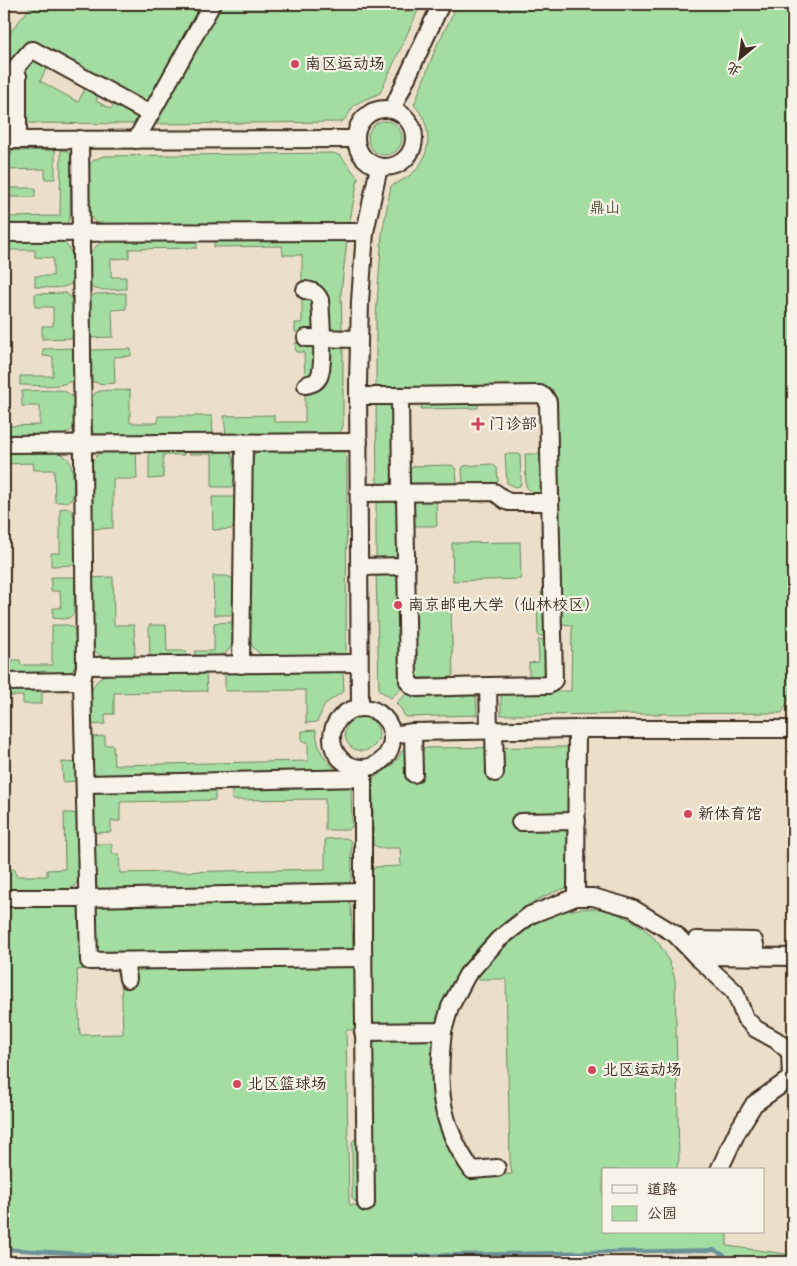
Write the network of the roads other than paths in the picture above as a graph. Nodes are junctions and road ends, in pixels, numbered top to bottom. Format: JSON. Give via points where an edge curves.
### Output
{"nodes":[{"id":1,"x":212,"y":4,"type":"edge"},
{"id":2,"x":441,"y":4,"type":"edge"},
{"id":3,"x":9,"y":77,"type":"edge"},
{"id":4,"x":392,"y":110,"type":"junction"},
{"id":5,"x":150,"y":114,"type":"junction"},
{"id":6,"x":80,"y":139,"type":"junction"},
{"id":7,"x":354,"y":139,"type":"junction"},
{"id":8,"x":11,"y":140,"type":"edge"},
{"id":9,"x":136,"y":140,"type":"junction"},
{"id":10,"x":379,"y":167,"type":"junction"},
{"id":11,"x":365,"y":232,"type":"junction"},
{"id":12,"x":4,"y":233,"type":"edge"},
{"id":13,"x":80,"y":234,"type":"junction"},
{"id":14,"x":305,"y":290,"type":"dead end"},
{"id":15,"x":306,"y":338,"type":"dead end"},
{"id":16,"x":322,"y":338,"type":"junction"},
{"id":17,"x":359,"y":339,"type":"junction"},
{"id":18,"x":306,"y":385,"type":"dead end"},
{"id":19,"x":358,"y":396,"type":"junction"},
{"id":20,"x":400,"y":396,"type":"junction"},
{"id":21,"x":244,"y":442,"type":"junction"},
{"id":22,"x":359,"y":442,"type":"junction"},
{"id":23,"x":84,"y":443,"type":"junction"},
{"id":24,"x":4,"y":444,"type":"edge"},
{"id":25,"x":403,"y":492,"type":"junction"},
{"id":26,"x":359,"y":493,"type":"junction"},
{"id":27,"x":550,"y":502,"type":"junction"},
{"id":28,"x":406,"y":566,"type":"junction"},
{"id":29,"x":359,"y":567,"type":"junction"},
{"id":30,"x":358,"y":663,"type":"junction"},
{"id":31,"x":241,"y":664,"type":"junction"},
{"id":32,"x":83,"y":674,"type":"junction"},
{"id":33,"x":4,"y":682,"type":"edge"},
{"id":34,"x":488,"y":686,"type":"junction"},
{"id":35,"x":360,"y":707,"type":"junction"},
{"id":36,"x":577,"y":728,"type":"junction"},
{"id":37,"x":793,"y":729,"type":"edge"},
{"id":38,"x":492,"y":730,"type":"junction"},
{"id":39,"x":413,"y":732,"type":"junction"},
{"id":40,"x":392,"y":735,"type":"junction"},
{"id":41,"x":363,"y":773,"type":"junction"},
{"id":42,"x":495,"y":773,"type":"dead end"},
{"id":43,"x":414,"y":774,"type":"dead end"},
{"id":44,"x":85,"y":784,"type":"junction"},
{"id":45,"x":576,"y":821,"type":"junction"},
{"id":46,"x":520,"y":822,"type":"dead end"},
{"id":47,"x":362,"y":892,"type":"junction"},
{"id":48,"x":4,"y":898,"type":"edge"},
{"id":49,"x":88,"y":898,"type":"junction"},
{"id":50,"x":576,"y":898,"type":"junction"},
{"id":51,"x":696,"y":956,"type":"junction"},
{"id":52,"x":793,"y":956,"type":"edge"},
{"id":53,"x":363,"y":958,"type":"junction"},
{"id":54,"x":125,"y":961,"type":"junction"},
{"id":55,"x":128,"y":978,"type":"dead end"},
{"id":56,"x":443,"y":1031,"type":"junction"},
{"id":57,"x":358,"y":1034,"type":"junction"},
{"id":58,"x":792,"y":1064,"type":"edge"},
{"id":59,"x":497,"y":1168,"type":"dead end"},
{"id":60,"x":720,"y":1168,"type":"edge"},
{"id":61,"x":366,"y":1203,"type":"dead end"}],
"edges":[{"from":1,"to":5,"type":"street"},
{"from":2,"to":4,"type":"street"},
{"from":3,"to":5,"type":"street","via":[[33,50]]},
{"from":3,"to":8,"type":"street","via":[[18,76]]},
{"from":4,"to":7,"type":"street","via":[[384,108],[369,112],[358,124]]},
{"from":4,"to":10,"type":"street","via":[[411,123],[415,138],[411,153],[400,164]]},
{"from":5,"to":9,"type":"street"},
{"from":6,"to":8,"type":"street"},
{"from":6,"to":9,"type":"street"},
{"from":6,"to":13,"type":"street"},
{"from":7,"to":9,"type":"street"},
{"from":7,"to":10,"type":"street","via":[[359,154],[370,165]]},
{"from":10,"to":11,"type":"street"},
{"from":11,"to":13,"type":"street"},
{"from":11,"to":17,"type":"street"},
{"from":12,"to":13,"type":"street"},
{"from":13,"to":23,"type":"street"},
{"from":14,"to":16,"type":"street","via":[[313,291],[320,300]]},
{"from":15,"to":16,"type":"street"},
{"from":16,"to":17,"type":"street"},
{"from":16,"to":18,"type":"street","via":[[320,376],[315,383]]},
{"from":17,"to":19,"type":"street"},
{"from":19,"to":20,"type":"street"},
{"from":19,"to":22,"type":"street"},
{"from":20,"to":25,"type":"street"},
{"from":20,"to":27,"type":"street","via":[[540,394],[545,397],[548,402]]},
{"from":21,"to":22,"type":"street"},
{"from":21,"to":23,"type":"street"},
{"from":21,"to":31,"type":"street"},
{"from":22,"to":26,"type":"street"},
{"from":23,"to":24,"type":"street"},
{"from":23,"to":32,"type":"street"},
{"from":25,"to":26,"type":"street"},
{"from":25,"to":27,"type":"street","via":[[494,492],[509,502]]},
{"from":25,"to":28,"type":"street"},
{"from":26,"to":29,"type":"street"},
{"from":27,"to":34,"type":"street","via":[[554,680],[549,685]]},
{"from":28,"to":29,"type":"street"},
{"from":28,"to":34,"type":"street","via":[[408,681],[417,688]]},
{"from":29,"to":30,"type":"street"},
{"from":30,"to":31,"type":"street"},
{"from":30,"to":35,"type":"street"},
{"from":31,"to":32,"type":"street"},
{"from":32,"to":33,"type":"street"},
{"from":32,"to":44,"type":"street"},
{"from":34,"to":38,"type":"street"},
{"from":35,"to":40,"type":"street","via":[[369,708],[385,718]]},
{"from":35,"to":41,"type":"street","via":[[337,719],[333,726],[332,744],[334,752],[346,764]]},
{"from":36,"to":37,"type":"street"},
{"from":36,"to":38,"type":"street"},
{"from":36,"to":45,"type":"street"},
{"from":38,"to":39,"type":"street"},
{"from":38,"to":42,"type":"street"},
{"from":39,"to":40,"type":"street"},
{"from":39,"to":43,"type":"street"},
{"from":40,"to":41,"type":"street","via":[[388,754]]},
{"from":41,"to":44,"type":"street"},
{"from":41,"to":47,"type":"street"},
{"from":44,"to":49,"type":"street"},
{"from":45,"to":46,"type":"street"},
{"from":45,"to":50,"type":"street"},
{"from":47,"to":49,"type":"street"},
{"from":47,"to":53,"type":"street"},
{"from":48,"to":49,"type":"street"},
{"from":49,"to":54,"type":"street","via":[[89,961]]},
{"from":50,"to":51,"type":"street","via":[[593,898],[632,908],[675,934]]},
{"from":50,"to":56,"type":"street","via":[[530,915],[498,940],[467,975],[450,1007]]},
{"from":51,"to":52,"type":"street"},
{"from":51,"to":58,"type":"street","via":[[735,992],[745,1018],[790,1052]]},
{"from":53,"to":54,"type":"street"},
{"from":53,"to":57,"type":"street"},
{"from":54,"to":55,"type":"street"},
{"from":56,"to":57,"type":"street"},
{"from":56,"to":59,"type":"street","via":[[441,1092],[447,1125],[472,1170]]},
{"from":57,"to":61,"type":"street","via":[[358,1136]]},
{"from":58,"to":60,"type":"street","via":[[791,1078],[754,1104]]}]}
